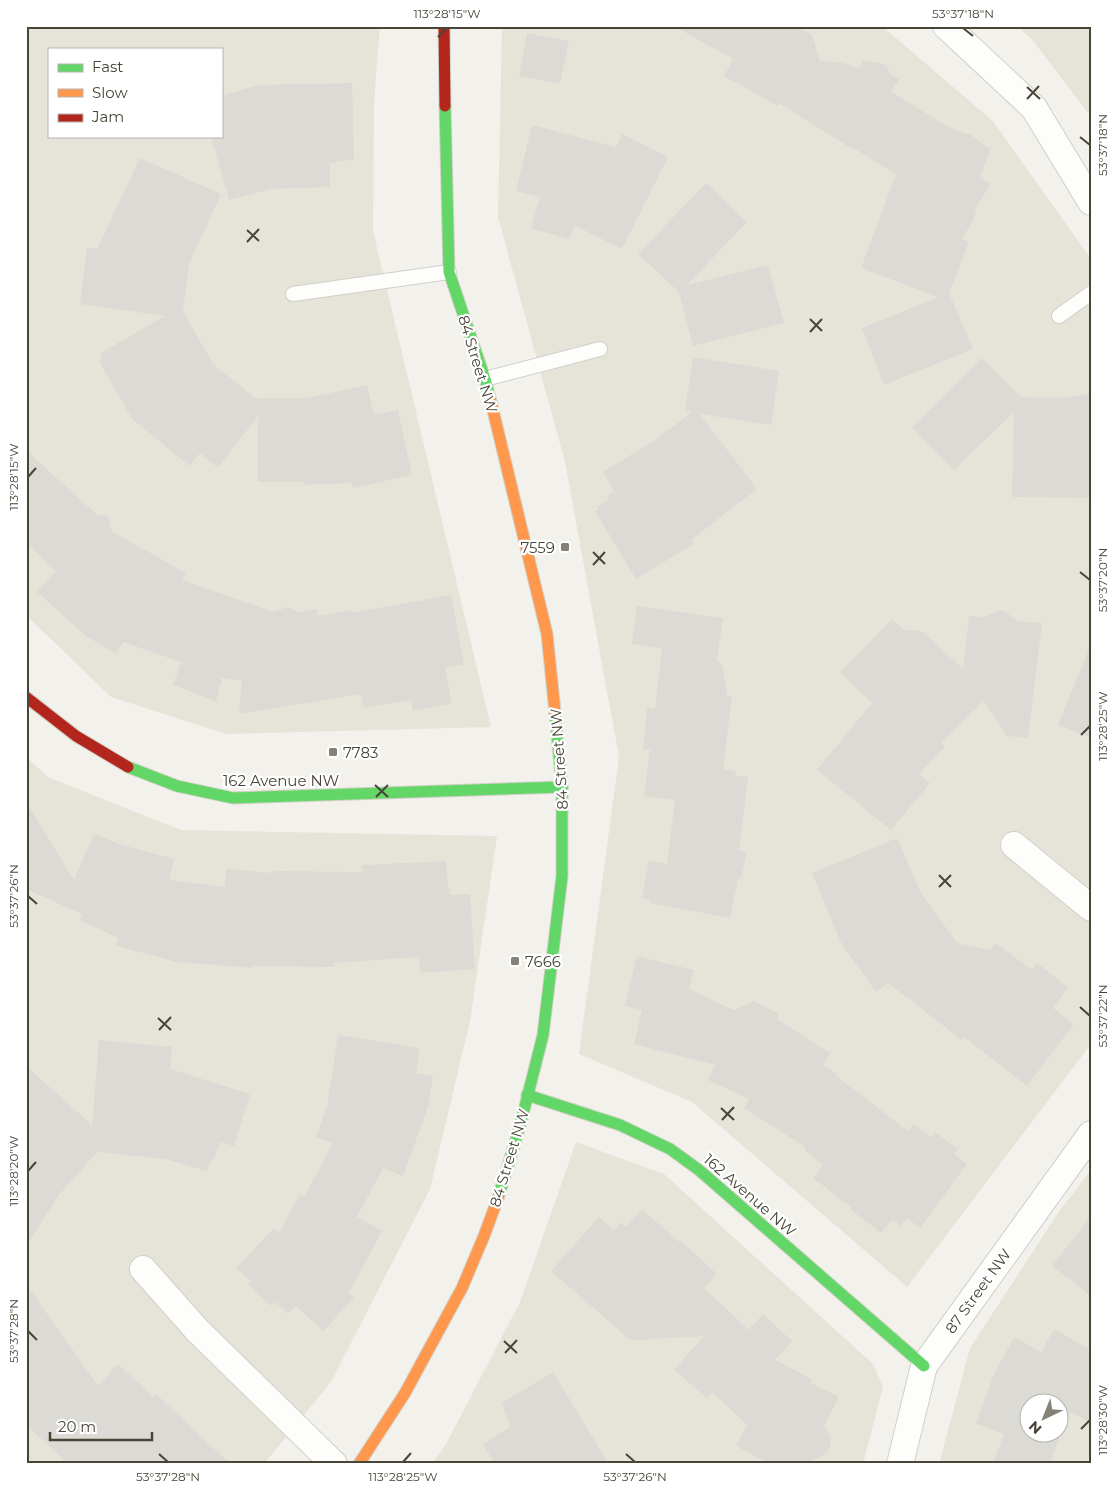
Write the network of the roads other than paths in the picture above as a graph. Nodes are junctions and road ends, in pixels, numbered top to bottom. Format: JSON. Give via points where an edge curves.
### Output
{"nodes":[{"id":1,"x":444,"y":26,"type":"edge"},
{"id":2,"x":946,"y":26,"type":"edge"},
{"id":3,"x":1091,"y":202,"type":"edge"},
{"id":4,"x":449,"y":272,"type":"junction"},
{"id":5,"x":1091,"y":293,"type":"edge"},
{"id":6,"x":293,"y":294,"type":"dead end"},
{"id":7,"x":1060,"y":316,"type":"dead end"},
{"id":8,"x":600,"y":349,"type":"dead end"},
{"id":9,"x":485,"y":379,"type":"junction"},
{"id":10,"x":26,"y":696,"type":"edge"},
{"id":11,"x":562,"y":787,"type":"junction"},
{"id":12,"x":1014,"y":846,"type":"dead end"},
{"id":13,"x":1091,"y":908,"type":"edge"},
{"id":14,"x":527,"y":1095,"type":"junction"},
{"id":15,"x":1091,"y":1134,"type":"edge"},
{"id":16,"x":143,"y":1269,"type":"dead end"},
{"id":17,"x":924,"y":1366,"type":"junction"},
{"id":18,"x":334,"y":1464,"type":"edge"},
{"id":19,"x":359,"y":1464,"type":"edge"},
{"id":20,"x":900,"y":1464,"type":"edge"}],
"edges":[{"from":1,"to":4,"type":"street","name":"84 Street NW"},
{"from":2,"to":3,"type":"street","via":[[1034,108]]},
{"from":4,"to":6,"type":"lane"},
{"from":4,"to":9,"type":"street","name":"84 Street NW"},
{"from":5,"to":7,"type":"lane"},
{"from":8,"to":9,"type":"lane"},
{"from":9,"to":11,"type":"street","name":"84 Street NW","via":[[547,634]]},
{"from":10,"to":11,"type":"street","name":"162 Avenue NW","via":[[90,746],[128,768],[170,785],[233,798]]},
{"from":11,"to":14,"type":"street","name":"84 Street NW","via":[[562,876],[543,1035]]},
{"from":12,"to":13,"type":"street"},
{"from":14,"to":17,"type":"street","name":"162 Avenue NW","via":[[620,1124],[670,1149],[699,1170]]},
{"from":14,"to":19,"type":"street","name":"84 Street NW","via":[[504,1180],[462,1288],[405,1393]]},
{"from":15,"to":17,"type":"street","name":"87 Street NW"},
{"from":16,"to":18,"type":"street","via":[[197,1330]]},
{"from":17,"to":20,"type":"street","name":"87 Street NW"}]}
